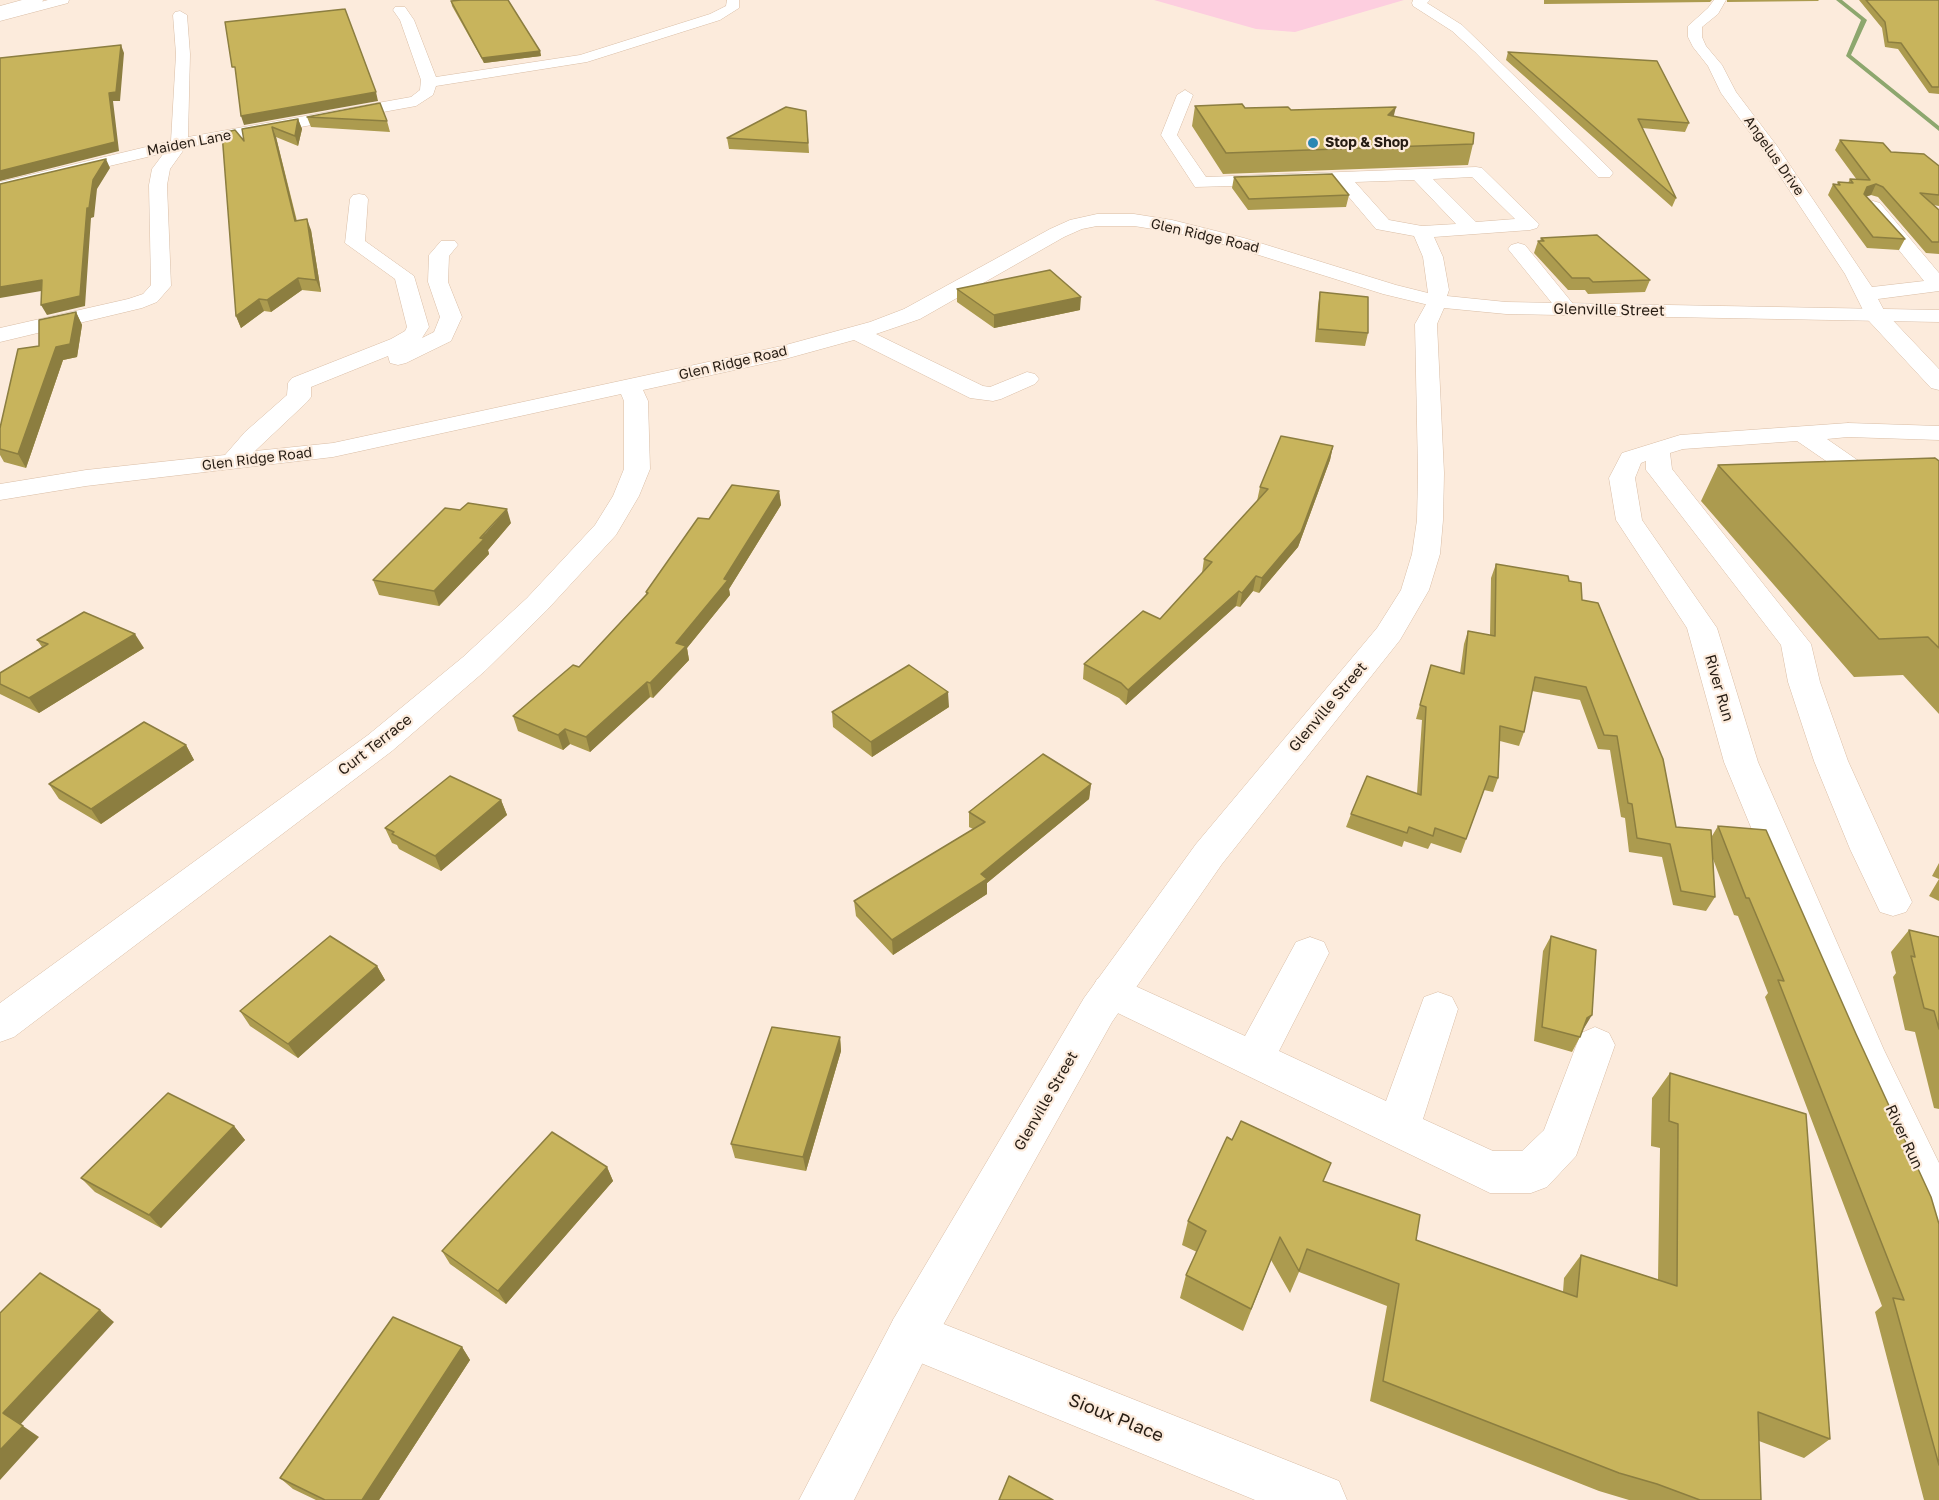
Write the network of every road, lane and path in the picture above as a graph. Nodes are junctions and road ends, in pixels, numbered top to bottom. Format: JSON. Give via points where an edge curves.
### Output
{"nodes":[{"id":1,"x":37,"y":0,"type":"edge"},
{"id":2,"x":63,"y":0,"type":"edge"},
{"id":3,"x":733,"y":0,"type":"edge"},
{"id":4,"x":1424,"y":0,"type":"edge"},
{"id":5,"x":1720,"y":0,"type":"edge"},
{"id":6,"x":0,"y":10,"type":"edge"},
{"id":7,"x":400,"y":10,"type":"dead end"},
{"id":8,"x":180,"y":15,"type":"dead end"},
{"id":9,"x":0,"y":17,"type":"edge"},
{"id":10,"x":429,"y":83,"type":"junction"},
{"id":11,"x":1185,"y":95,"type":"dead end"},
{"id":12,"x":178,"y":144,"type":"junction"},
{"id":13,"x":1604,"y":173,"type":"dead end"},
{"id":14,"x":1419,"y":175,"type":"junction"},
{"id":15,"x":1342,"y":178,"type":"junction"},
{"id":16,"x":0,"y":187,"type":"edge"},
{"id":17,"x":358,"y":199,"type":"dead end"},
{"id":18,"x":1870,"y":203,"type":"edge"},
{"id":19,"x":1471,"y":228,"type":"junction"},
{"id":20,"x":1422,"y":232,"type":"junction"},
{"id":21,"x":447,"y":244,"type":"dead end"},
{"id":22,"x":1518,"y":249,"type":"dead end"},
{"id":23,"x":1865,"y":294,"type":"junction"},
{"id":24,"x":1437,"y":301,"type":"junction"},
{"id":25,"x":1567,"y":309,"type":"junction"},
{"id":26,"x":1876,"y":315,"type":"junction"},
{"id":27,"x":1939,"y":315,"type":"edge"},
{"id":28,"x":857,"y":333,"type":"junction"},
{"id":29,"x":0,"y":335,"type":"edge"},
{"id":30,"x":1027,"y":379,"type":"dead end"},
{"id":31,"x":1939,"y":383,"type":"edge"},
{"id":32,"x":630,"y":387,"type":"junction"},
{"id":33,"x":299,"y":397,"type":"junction"},
{"id":34,"x":1800,"y":432,"type":"junction"},
{"id":35,"x":1939,"y":434,"type":"edge"},
{"id":36,"x":1657,"y":448,"type":"junction"},
{"id":37,"x":231,"y":463,"type":"junction"},
{"id":38,"x":1939,"y":482,"type":"edge"},
{"id":39,"x":0,"y":492,"type":"edge"},
{"id":40,"x":1893,"y":902,"type":"dead end"},
{"id":41,"x":1310,"y":953,"type":"dead end"},
{"id":42,"x":1111,"y":991,"type":"junction"},
{"id":43,"x":1438,"y":1009,"type":"dead end"},
{"id":44,"x":0,"y":1025,"type":"edge"},
{"id":45,"x":1595,"y":1045,"type":"dead end"},
{"id":46,"x":1254,"y":1059,"type":"junction"},
{"id":47,"x":1398,"y":1128,"type":"junction"},
{"id":48,"x":1939,"y":1212,"type":"edge"},
{"id":49,"x":911,"y":1335,"type":"junction"},
{"id":50,"x":826,"y":1500,"type":"edge"},
{"id":51,"x":1320,"y":1500,"type":"edge"}],
"edges":[{"from":1,"to":6,"type":"main road"},
{"from":2,"to":9,"type":"main road"},
{"from":3,"to":10,"type":"main road","via":[[732,8],[715,17],[582,59]]},
{"from":4,"to":13,"type":"main road","via":[[1418,3],[1472,42]]},
{"from":5,"to":23,"type":"main road","name":"Angelus Drive","via":[[1695,27],[1695,37]]},
{"from":7,"to":10,"type":"main road"},
{"from":8,"to":12,"type":"main road","via":[[183,54]]},
{"from":10,"to":12,"type":"main road","name":"Maiden Lane","via":[[428,92],[416,101]]},
{"from":11,"to":15,"type":"main road","via":[[1169,135],[1201,183]]},
{"from":12,"to":16,"type":"main road","name":"Maiden Lane"},
{"from":12,"to":29,"type":"main road","via":[[161,169],[158,185],[161,286],[150,298],[94,315]]},
{"from":14,"to":15,"type":"main road"},
{"from":14,"to":19,"type":"main road"},
{"from":14,"to":19,"type":"main road","via":[[1476,172],[1530,224]]},
{"from":15,"to":20,"type":"main road","via":[[1383,225]]},
{"from":17,"to":33,"type":"main road","via":[[355,243],[404,276],[418,327],[399,344],[300,383]]},
{"from":18,"to":23,"type":"main road","via":[[1938,285]]},
{"from":19,"to":20,"type":"main road"},
{"from":20,"to":24,"type":"main road","via":[[1435,265]]},
{"from":21,"to":33,"type":"main road","via":[[439,255],[438,282],[451,317],[443,336],[417,351]]},
{"from":22,"to":25,"type":"main road"},
{"from":23,"to":26,"type":"main road","name":"Angelus Drive"},
{"from":24,"to":25,"type":"main road","name":"Glenville Street"},
{"from":24,"to":28,"type":"main road","name":"Glen Ridge Road","via":[[1237,242],[1172,226],[1110,219],[1077,224],[912,314]]},
{"from":24,"to":42,"type":"main road","name":"Glenville Street","via":[[1426,324],[1430,520],[1426,554],[1414,590],[1389,633],[1209,854]]},
{"from":25,"to":26,"type":"main road","name":"Glenville Street"},
{"from":26,"to":27,"type":"main road","name":"Glenville Street"},
{"from":26,"to":31,"type":"main road"},
{"from":28,"to":30,"type":"main road","via":[[978,393],[993,394]]},
{"from":28,"to":32,"type":"main road","name":"Glen Ridge Road"},
{"from":32,"to":37,"type":"main road","name":"Glen Ridge Road","via":[[344,448]]},
{"from":32,"to":44,"type":"main road","name":"Curt Terrace","via":[[636,401],[637,469],[626,496],[606,529],[537,604],[474,664],[380,743]]},
{"from":33,"to":37,"type":"main road"},
{"from":34,"to":35,"type":"main road","name":"River Run"},
{"from":34,"to":36,"type":"main road","name":"River Run","via":[[1680,442]]},
{"from":34,"to":38,"type":"main road","via":[[1870,476]]},
{"from":36,"to":40,"type":"main road","via":[[1659,470],[1796,644],[1804,682],[1831,761]]},
{"from":36,"to":48,"type":"main road","name":"River Run","via":[[1631,458],[1622,478],[1629,520],[1702,628],[1741,762],[1864,1050]]},
{"from":37,"to":39,"type":"main road","name":"Glen Ridge Road","via":[[86,478]]},
{"from":41,"to":46,"type":"main road"},
{"from":42,"to":46,"type":"main road"},
{"from":42,"to":49,"type":"main road","name":"Glenville Street"},
{"from":43,"to":47,"type":"main road"},
{"from":45,"to":47,"type":"main road","via":[[1561,1142],[1531,1172],[1490,1172]]},
{"from":46,"to":47,"type":"main road"},
{"from":49,"to":50,"type":"main road","name":"Glenville Street"},
{"from":49,"to":51,"type":"main road","name":"Sioux Place"}]}
